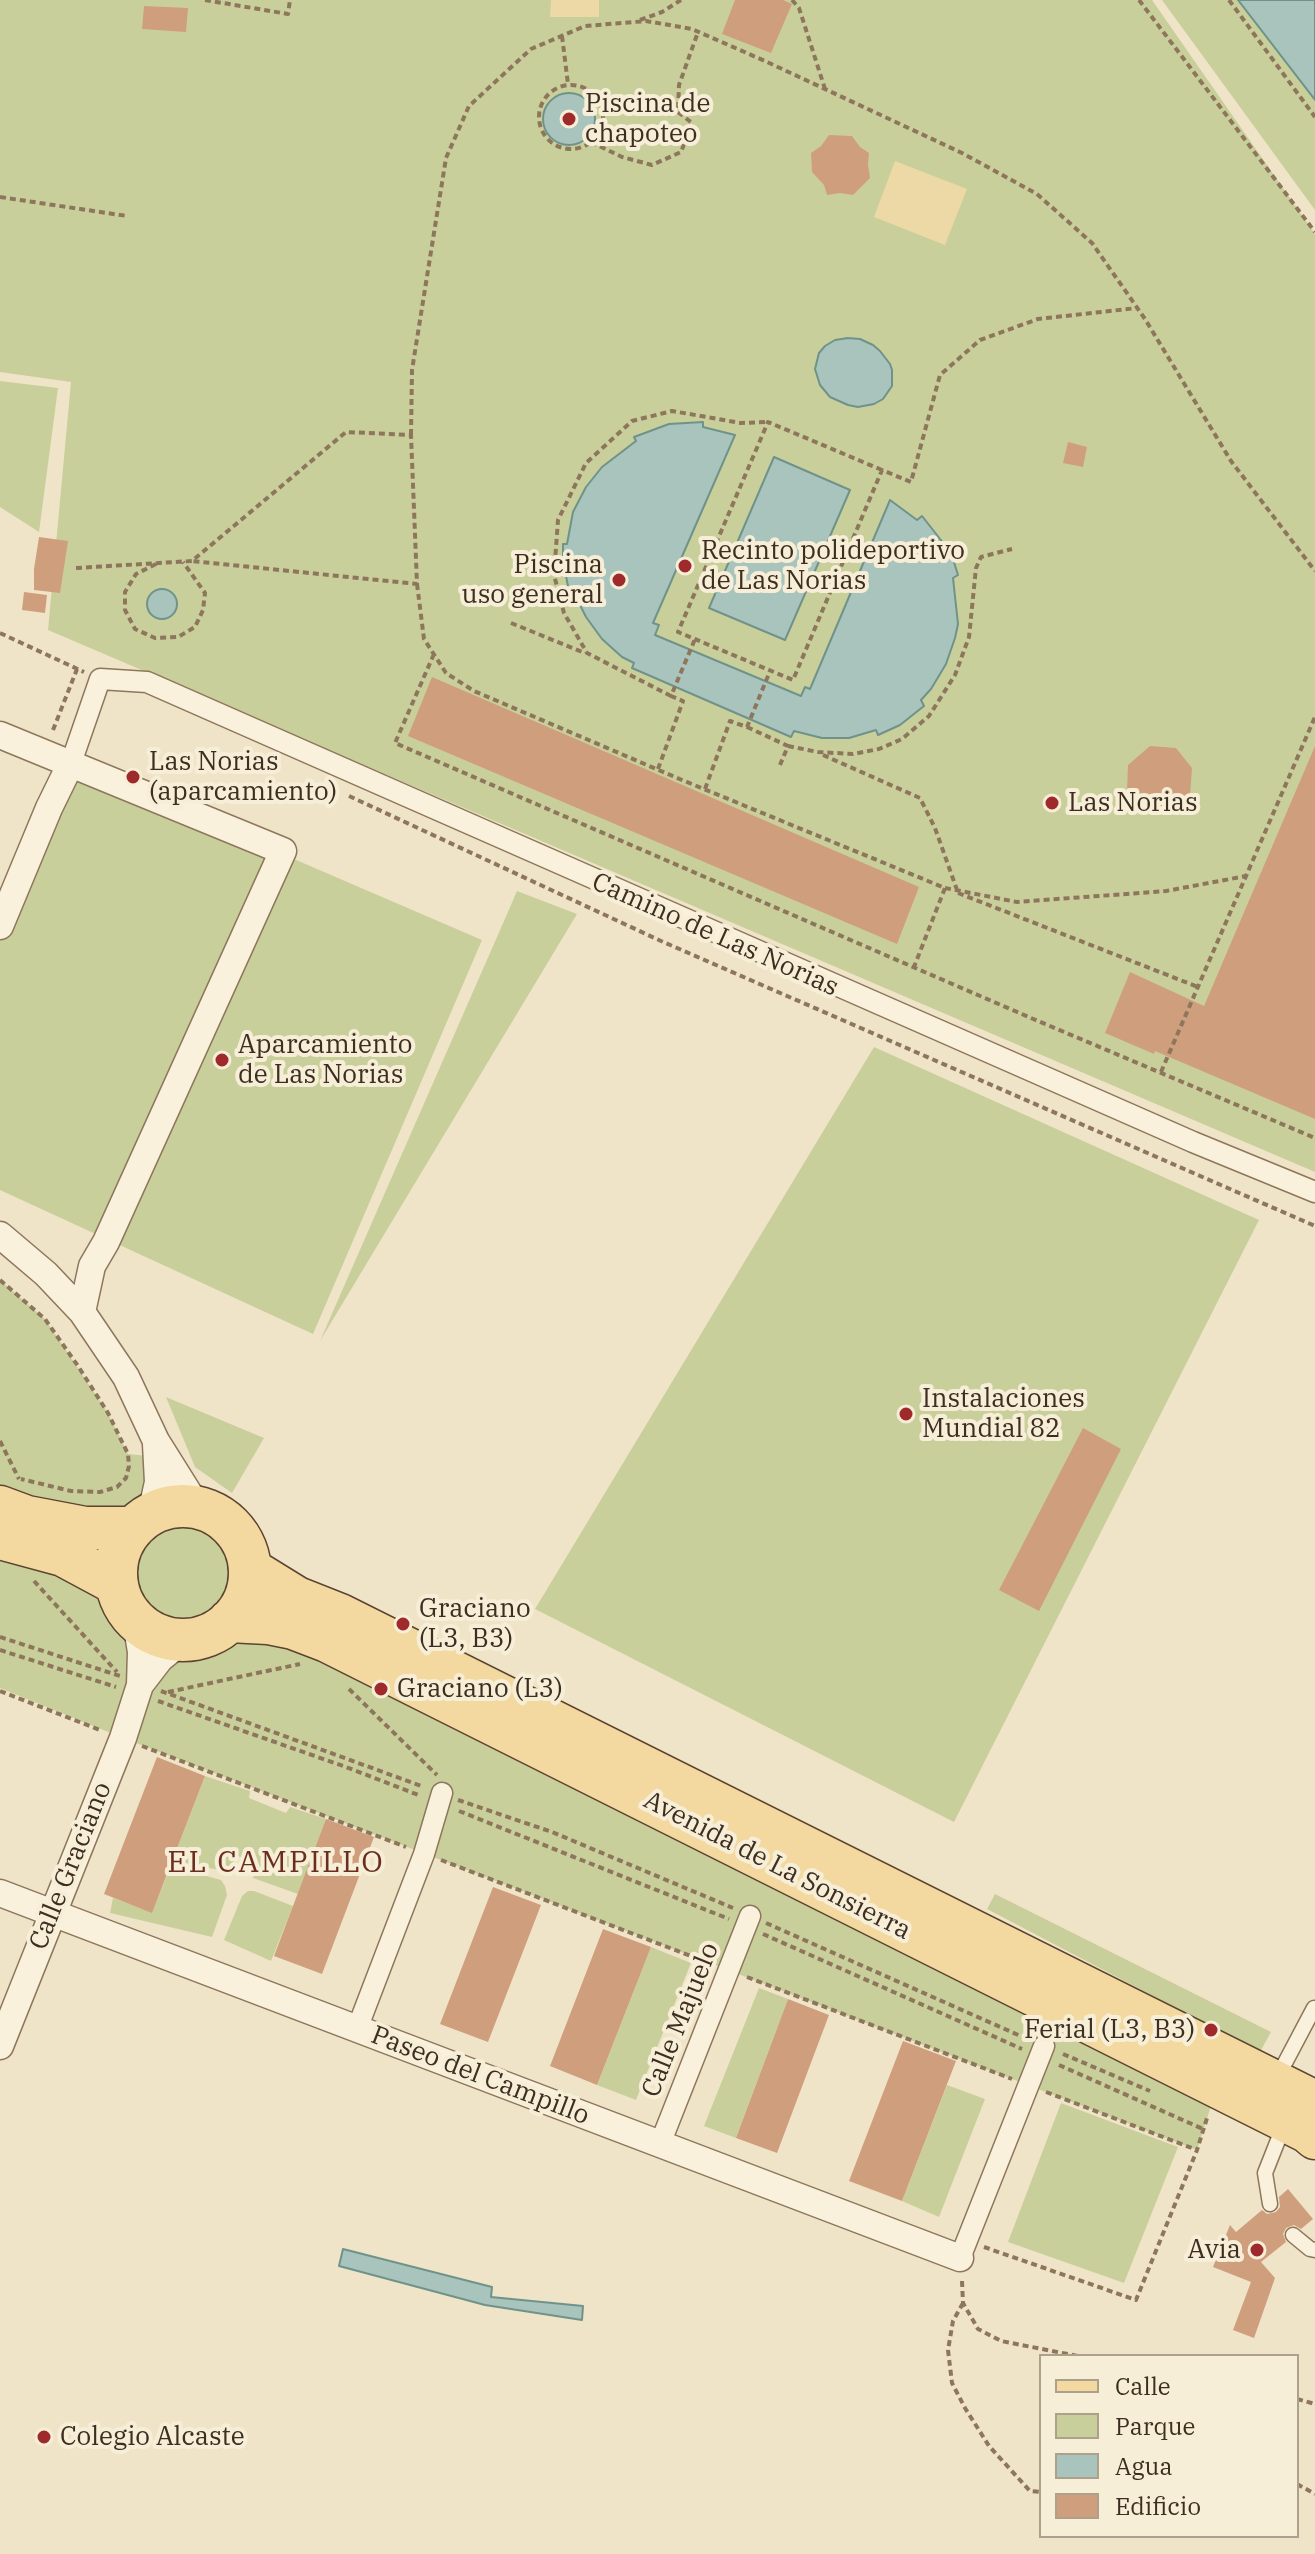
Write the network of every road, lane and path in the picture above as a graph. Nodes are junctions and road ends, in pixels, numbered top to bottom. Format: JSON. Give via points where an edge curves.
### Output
{"nodes":[{"id":1,"x":205,"y":0,"type":"edge"},
{"id":2,"x":290,"y":0,"type":"edge"},
{"id":3,"x":681,"y":0,"type":"edge"},
{"id":4,"x":792,"y":0,"type":"edge"},
{"id":5,"x":1139,"y":0,"type":"edge"},
{"id":6,"x":1229,"y":0,"type":"edge"},
{"id":7,"x":634,"y":22,"type":"junction"},
{"id":8,"x":698,"y":32,"type":"junction"},
{"id":9,"x":562,"y":36,"type":"junction"},
{"id":10,"x":568,"y":84,"type":"junction"},
{"id":11,"x":825,"y":89,"type":"junction"},
{"id":12,"x":1315,"y":117,"type":"edge"},
{"id":13,"x":591,"y":142,"type":"junction"},
{"id":14,"x":0,"y":197,"type":"edge"},
{"id":15,"x":127,"y":216,"type":"dead end"},
{"id":16,"x":1315,"y":232,"type":"edge"},
{"id":17,"x":1137,"y":308,"type":"junction"},
{"id":18,"x":768,"y":422,"type":"junction"},
{"id":19,"x":411,"y":435,"type":"junction"},
{"id":20,"x":882,"y":470,"type":"junction"},
{"id":21,"x":1012,"y":549,"type":"dead end"},
{"id":22,"x":192,"y":561,"type":"junction"},
{"id":23,"x":183,"y":562,"type":"junction"},
{"id":24,"x":161,"y":563,"type":"junction"},
{"id":25,"x":76,"y":568,"type":"dead end"},
{"id":26,"x":1315,"y":571,"type":"edge"},
{"id":27,"x":417,"y":584,"type":"junction"},
{"id":28,"x":511,"y":623,"type":"dead end"},
{"id":29,"x":0,"y":633,"type":"edge"},
{"id":30,"x":695,"y":639,"type":"junction"},
{"id":31,"x":587,"y":653,"type":"junction"},
{"id":32,"x":434,"y":654,"type":"junction"},
{"id":33,"x":770,"y":671,"type":"junction"},
{"id":34,"x":100,"y":679,"type":"junction"},
{"id":35,"x":672,"y":693,"type":"junction"},
{"id":36,"x":1315,"y":717,"type":"edge"},
{"id":37,"x":748,"y":725,"type":"junction"},
{"id":38,"x":0,"y":735,"type":"edge"},
{"id":39,"x":788,"y":746,"type":"junction"},
{"id":40,"x":818,"y":752,"type":"junction"},
{"id":41,"x":71,"y":763,"type":"junction"},
{"id":42,"x":780,"y":765,"type":"dead end"},
{"id":43,"x":658,"y":769,"type":"junction"},
{"id":44,"x":705,"y":789,"type":"junction"},
{"id":45,"x":344,"y":793,"type":"dead end"},
{"id":46,"x":1246,"y":876,"type":"junction"},
{"id":47,"x":945,"y":888,"type":"junction"},
{"id":48,"x":957,"y":890,"type":"junction"},
{"id":49,"x":0,"y":926,"type":"edge"},
{"id":50,"x":914,"y":967,"type":"junction"},
{"id":51,"x":1198,"y":987,"type":"junction"},
{"id":52,"x":1161,"y":1072,"type":"junction"},
{"id":53,"x":1315,"y":1138,"type":"edge"},
{"id":54,"x":1315,"y":1192,"type":"edge"},
{"id":55,"x":1315,"y":1226,"type":"edge"},
{"id":56,"x":0,"y":1235,"type":"edge"},
{"id":57,"x":92,"y":1266,"type":"junction"},
{"id":58,"x":46,"y":1274,"type":"junction"},
{"id":59,"x":0,"y":1280,"type":"edge"},
{"id":60,"x":82,"y":1312,"type":"junction"},
{"id":61,"x":0,"y":1441,"type":"edge"},
{"id":62,"x":156,"y":1441,"type":"junction"},
{"id":63,"x":10,"y":1493,"type":"edge"},
{"id":64,"x":198,"y":1508,"type":"junction"},
{"id":65,"x":142,"y":1521,"type":"junction"},
{"id":66,"x":0,"y":1538,"type":"edge"},
{"id":67,"x":250,"y":1569,"type":"junction"},
{"id":68,"x":26,"y":1572,"type":"dead end"},
{"id":69,"x":117,"y":1584,"type":"junction"},
{"id":70,"x":136,"y":1621,"type":"junction"},
{"id":71,"x":229,"y":1621,"type":"junction"},
{"id":72,"x":0,"y":1637,"type":"edge"},
{"id":73,"x":183,"y":1640,"type":"junction"},
{"id":74,"x":0,"y":1650,"type":"edge"},
{"id":75,"x":305,"y":1663,"type":"dead end"},
{"id":76,"x":342,"y":1682,"type":"dead end"},
{"id":77,"x":141,"y":1687,"type":"junction"},
{"id":78,"x":0,"y":1691,"type":"edge"},
{"id":79,"x":123,"y":1738,"type":"junction"},
{"id":80,"x":444,"y":1792,"type":"junction"},
{"id":81,"x":464,"y":1802,"type":"junction"},
{"id":82,"x":424,"y":1854,"type":"junction"},
{"id":83,"x":0,"y":1893,"type":"edge"},
{"id":84,"x":52,"y":1912,"type":"junction"},
{"id":85,"x":748,"y":1921,"type":"junction"},
{"id":86,"x":729,"y":1970,"type":"junction"},
{"id":87,"x":1314,"y":2008,"type":"edge"},
{"id":88,"x":357,"y":2029,"type":"junction"},
{"id":89,"x":0,"y":2046,"type":"edge"},
{"id":90,"x":1042,"y":2052,"type":"junction"},
{"id":91,"x":1028,"y":2085,"type":"junction"},
{"id":92,"x":1217,"y":2087,"type":"junction"},
{"id":93,"x":1153,"y":2092,"type":"dead end"},
{"id":94,"x":1298,"y":2110,"type":"edge"},
{"id":95,"x":1203,"y":2129,"type":"junction"},
{"id":96,"x":660,"y":2144,"type":"junction"},
{"id":97,"x":1197,"y":2150,"type":"junction"},
{"id":98,"x":1270,"y":2204,"type":"dead end"},
{"id":99,"x":1293,"y":2235,"type":"dead end"},
{"id":100,"x":963,"y":2250,"type":"junction"},
{"id":101,"x":1315,"y":2250,"type":"edge"},
{"id":102,"x":1068,"y":2354,"type":"edge"},
{"id":103,"x":1039,"y":2492,"type":"edge"}],
"edges":[{"from":1,"to":2,"type":"path","via":[[288,14]]},
{"from":3,"to":7,"type":"path"},
{"from":4,"to":11,"type":"path"},
{"from":5,"to":16,"type":"path"},
{"from":6,"to":12,"type":"path"},
{"from":7,"to":8,"type":"path"},
{"from":7,"to":9,"type":"path","via":[[585,26]]},
{"from":8,"to":11,"type":"path"},
{"from":8,"to":13,"type":"path","via":[[679,85],[678,112],[692,123],[681,152],[652,165]]},
{"from":9,"to":10,"type":"path"},
{"from":9,"to":19,"type":"path","via":[[531,49],[469,106],[446,158],[412,370]]},
{"from":10,"to":13,"type":"path","via":[[588,89],[601,105],[602,125]]},
{"from":10,"to":13,"type":"path","via":[[542,102],[539,124],[550,142],[560,147],[581,148]]},
{"from":11,"to":17,"type":"path","via":[[1037,194],[1092,243]]},
{"from":14,"to":15,"type":"path"},
{"from":17,"to":20,"type":"path","via":[[1038,319],[980,340],[940,375],[911,482]]},
{"from":17,"to":26,"type":"path","via":[[1231,461]]},
{"from":18,"to":20,"type":"path"},
{"from":18,"to":30,"type":"path","via":[[678,632]]},
{"from":18,"to":31,"type":"path","via":[[741,423],[672,411],[632,421],[586,463],[558,520],[554,575],[564,613]]},
{"from":19,"to":22,"type":"path","via":[[346,432]]},
{"from":19,"to":27,"type":"path"},
{"from":20,"to":33,"type":"path","via":[[793,680]]},
{"from":21,"to":40,"type":"path","via":[[981,557],[969,637],[955,675],[929,716],[902,739],[879,749]]},
{"from":22,"to":23,"type":"path"},
{"from":22,"to":27,"type":"path"},
{"from":23,"to":24,"type":"path"},
{"from":23,"to":24,"type":"path","via":[[205,593],[203,610],[195,627],[178,637],[155,638],[135,629],[125,610],[125,592],[136,574]]},
{"from":24,"to":25,"type":"path"},
{"from":27,"to":32,"type":"path","via":[[424,639]]},
{"from":28,"to":31,"type":"path"},
{"from":29,"to":34,"type":"path"},
{"from":30,"to":33,"type":"path"},
{"from":30,"to":35,"type":"path"},
{"from":31,"to":35,"type":"path"},
{"from":32,"to":43,"type":"path","via":[[446,673],[474,691]]},
{"from":32,"to":50,"type":"path","via":[[395,743]]},
{"from":33,"to":37,"type":"path"},
{"from":34,"to":41,"type":"street"},
{"from":34,"to":54,"type":"street","name":"Camino de Las Norias","via":[[147,682]]},
{"from":35,"to":43,"type":"path","via":[[683,701]]},
{"from":36,"to":46,"type":"path"},
{"from":37,"to":39,"type":"path"},
{"from":37,"to":44,"type":"path","via":[[730,721]]},
{"from":38,"to":41,"type":"street"},
{"from":39,"to":40,"type":"path"},
{"from":39,"to":42,"type":"path"},
{"from":40,"to":48,"type":"path","via":[[920,798]]},
{"from":41,"to":49,"type":"street"},
{"from":41,"to":57,"type":"street","via":[[283,851]]},
{"from":43,"to":44,"type":"path"},
{"from":44,"to":47,"type":"path"},
{"from":45,"to":55,"type":"path","name":"Camino de Las Norias","via":[[661,941]]},
{"from":46,"to":48,"type":"path","via":[[1166,891],[1017,902]]},
{"from":46,"to":51,"type":"path"},
{"from":47,"to":48,"type":"path"},
{"from":47,"to":50,"type":"path"},
{"from":47,"to":51,"type":"path"},
{"from":50,"to":52,"type":"path"},
{"from":51,"to":52,"type":"path"},
{"from":52,"to":53,"type":"path"},
{"from":56,"to":58,"type":"street"},
{"from":57,"to":58,"type":"street","via":[[68,1275]]},
{"from":57,"to":60,"type":"street"},
{"from":58,"to":60,"type":"street"},
{"from":59,"to":63,"type":"path","via":[[45,1319],[78,1366],[108,1413],[129,1466],[117,1487],[100,1492]]},
{"from":60,"to":62,"type":"street","via":[[126,1377]]},
{"from":61,"to":63,"type":"path"},
{"from":62,"to":64,"type":"street"},
{"from":62,"to":65,"type":"street","via":[[158,1482]]},
{"from":63,"to":65,"type":"main road","via":[[27,1517],[85,1528]]},
{"from":64,"to":65,"type":"main road","via":[[174,1507]]},
{"from":64,"to":67,"type":"main road","via":[[234,1530]]},
{"from":65,"to":69,"type":"main road","via":[[122,1545]]},
{"from":66,"to":69,"type":"main road","via":[[63,1555]]},
{"from":67,"to":71,"type":"main road","via":[[245,1597]]},
{"from":67,"to":94,"type":"main road","name":"Avenida de La Sonsierra","via":[[297,1598],[340,1615]]},
{"from":68,"to":77,"type":"path"},
{"from":69,"to":70,"type":"main road"},
{"from":70,"to":73,"type":"main road","via":[[150,1631]]},
{"from":70,"to":77,"type":"street","name":"Calle Graciano"},
{"from":71,"to":73,"type":"main road","via":[[208,1635]]},
{"from":71,"to":92,"type":"main road","name":"Avenida de La Sonsierra","via":[[293,1628],[327,1641]]},
{"from":72,"to":77,"type":"path"},
{"from":73,"to":77,"type":"street","name":"Calle Graciano","via":[[160,1659]]},
{"from":74,"to":77,"type":"path"},
{"from":75,"to":77,"type":"path"},
{"from":76,"to":80,"type":"path"},
{"from":77,"to":79,"type":"street","name":"Calle Graciano"},
{"from":77,"to":80,"type":"path"},
{"from":77,"to":80,"type":"path","via":[[346,1767]]},
{"from":78,"to":79,"type":"path"},
{"from":79,"to":82,"type":"path"},
{"from":79,"to":84,"type":"street","name":"Calle Graciano"},
{"from":80,"to":81,"type":"path"},
{"from":80,"to":81,"type":"path"},
{"from":80,"to":82,"type":"street"},
{"from":80,"to":85,"type":"path"},
{"from":81,"to":85,"type":"path","via":[[552,1832]]},
{"from":82,"to":86,"type":"path"},
{"from":82,"to":88,"type":"street"},
{"from":83,"to":84,"type":"street","name":"Paseo del Campillo"},
{"from":84,"to":88,"type":"street","name":"Paseo del Campillo"},
{"from":84,"to":89,"type":"street","name":"Calle Graciano"},
{"from":85,"to":86,"type":"street","name":"Calle Majuelo"},
{"from":85,"to":90,"type":"path"},
{"from":85,"to":90,"type":"path"},
{"from":86,"to":91,"type":"path"},
{"from":86,"to":96,"type":"street","name":"Calle Majuelo"},
{"from":87,"to":94,"type":"lane"},
{"from":88,"to":96,"type":"street","name":"Paseo del Campillo"},
{"from":90,"to":91,"type":"street"},
{"from":90,"to":93,"type":"path"},
{"from":90,"to":95,"type":"path"},
{"from":91,"to":97,"type":"path"},
{"from":91,"to":100,"type":"street"},
{"from":92,"to":94,"type":"main road","name":"Avenida de La Sonsierra"},
{"from":92,"to":95,"type":"path"},
{"from":94,"to":98,"type":"lane","via":[[1265,2173]]},
{"from":95,"to":97,"type":"path"},
{"from":96,"to":100,"type":"street","name":"Paseo del Campillo"},
{"from":97,"to":100,"type":"path","via":[[1136,2300]]},
{"from":99,"to":101,"type":"lane"},
{"from":102,"to":103,"type":"path","via":[[1001,2341],[978,2329],[963,2303],[953,2321],[948,2350],[952,2383],[989,2446],[1030,2491]]}]}
